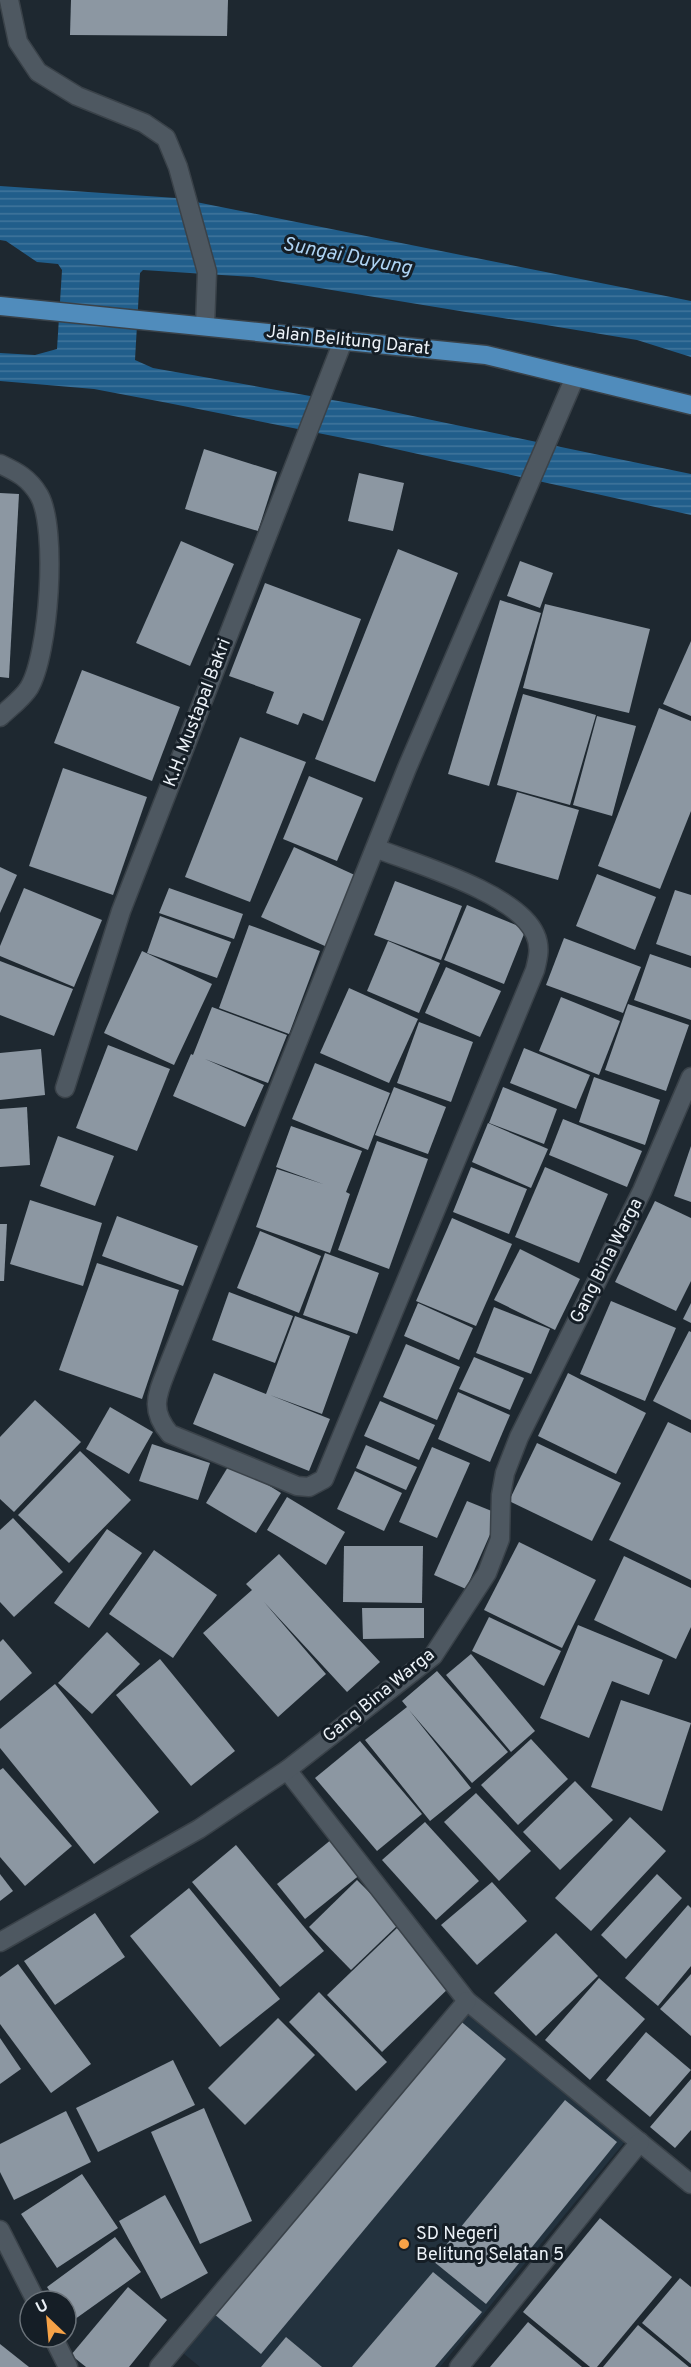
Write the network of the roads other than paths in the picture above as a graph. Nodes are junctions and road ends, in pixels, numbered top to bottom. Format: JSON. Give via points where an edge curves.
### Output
{"nodes":[{"id":1,"x":9,"y":0,"type":"edge"},
{"id":2,"x":0,"y":306,"type":"edge"},
{"id":3,"x":205,"y":326,"type":"junction"},
{"id":4,"x":343,"y":341,"type":"junction"},
{"id":5,"x":575,"y":377,"type":"junction"},
{"id":6,"x":691,"y":405,"type":"edge"},
{"id":7,"x":0,"y":465,"type":"edge"},
{"id":8,"x":0,"y":717,"type":"edge"},
{"id":9,"x":375,"y":848,"type":"junction"},
{"id":10,"x":691,"y":1077,"type":"edge"},
{"id":11,"x":65,"y":1088,"type":"dead end"},
{"id":12,"x":287,"y":1770,"type":"junction"},
{"id":13,"x":0,"y":1942,"type":"edge"},
{"id":14,"x":467,"y":2001,"type":"junction"},
{"id":15,"x":640,"y":2142,"type":"junction"},
{"id":16,"x":691,"y":2184,"type":"edge"},
{"id":17,"x":0,"y":2230,"type":"edge"},
{"id":18,"x":30,"y":2289,"type":"edge"},
{"id":19,"x":59,"y":2349,"type":"edge"},
{"id":20,"x":68,"y":2367,"type":"edge"},
{"id":21,"x":159,"y":2367,"type":"edge"},
{"id":22,"x":459,"y":2367,"type":"edge"}],
"edges":[{"from":1,"to":3,"type":"street","via":[[18,42],[38,72],[77,96],[144,123],[166,138],[207,272]]},
{"from":2,"to":3,"type":"main road","name":"Jalan Belitung Darat"},
{"from":3,"to":4,"type":"main road","name":"Jalan Belitung Darat"},
{"from":4,"to":5,"type":"main road","name":"Jalan Belitung Darat","via":[[486,355]]},
{"from":4,"to":11,"type":"street","name":"K.H. Mustapal Bakri","via":[[121,911]]},
{"from":5,"to":6,"type":"main road","name":"Jalan Belitung Darat"},
{"from":5,"to":9,"type":"street"},
{"from":7,"to":8,"type":"street","via":[[23,475],[39,495],[46,517],[49,564],[39,664],[29,689]]},
{"from":9,"to":9,"type":"street","via":[[486,891],[528,922],[536,935],[539,952],[535,970],[324,1479],[309,1487],[297,1486],[170,1434],[159,1420],[156,1399]]},
{"from":10,"to":12,"type":"street","name":"Gang Bina Warga","via":[[642,1191],[519,1437],[503,1484],[500,1539],[487,1573],[433,1656]]},
{"from":12,"to":13,"type":"street","name":"Gang Bina Warga","via":[[199,1829]]},
{"from":12,"to":14,"type":"street"},
{"from":14,"to":15,"type":"street"},
{"from":14,"to":21,"type":"street"},
{"from":15,"to":16,"type":"street"},
{"from":15,"to":22,"type":"street"},
{"from":17,"to":18,"type":"street"},
{"from":19,"to":20,"type":"street"}]}
